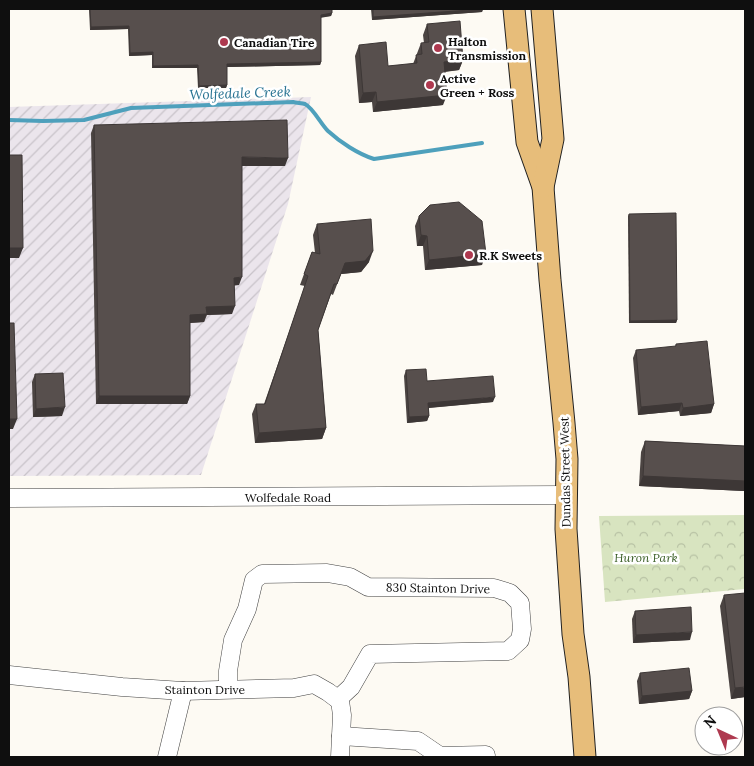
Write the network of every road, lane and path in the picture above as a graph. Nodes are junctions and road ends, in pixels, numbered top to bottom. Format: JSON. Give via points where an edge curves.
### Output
{"nodes":[{"id":1,"x":514,"y":9,"type":"edge"},
{"id":2,"x":542,"y":9,"type":"edge"},
{"id":3,"x":543,"y":187,"type":"junction"},
{"id":4,"x":566,"y":495,"type":"junction"},
{"id":5,"x":9,"y":498,"type":"edge"},
{"id":6,"x":9,"y":675,"type":"edge"},
{"id":7,"x":228,"y":689,"type":"junction"},
{"id":8,"x":183,"y":691,"type":"junction"},
{"id":9,"x":338,"y":699,"type":"junction"},
{"id":10,"x":341,"y":736,"type":"junction"},
{"id":11,"x":168,"y":757,"type":"edge"},
{"id":12,"x":340,"y":757,"type":"edge"},
{"id":13,"x":485,"y":757,"type":"edge"},
{"id":14,"x":585,"y":757,"type":"edge"}],
"edges":[{"from":1,"to":3,"type":"main road","name":"Dundas Street West","via":[[527,142]]},
{"from":2,"to":3,"type":"main road","name":"Dundas Street West","via":[[553,139]]},
{"from":3,"to":4,"type":"main road","name":"Dundas Street West","via":[[567,459]]},
{"from":4,"to":5,"type":"street","name":"Wolfedale Road"},
{"from":4,"to":14,"type":"main road","name":"Dundas Street West","via":[[573,634]]},
{"from":6,"to":8,"type":"street","name":"Stainton Drive","via":[[122,688]]},
{"from":7,"to":8,"type":"street","name":"Stainton Drive"},
{"from":7,"to":9,"type":"street","name":"Stainton Drive","via":[[294,688],[314,684]]},
{"from":7,"to":9,"type":"street","name":"830 Stainton Drive","via":[[234,640],[247,609],[254,580],[262,574],[327,573],[350,577],[368,587],[494,588],[510,593],[520,603],[520,640],[508,651],[370,654],[350,687]]},
{"from":8,"to":11,"type":"street"},
{"from":9,"to":10,"type":"street","via":[[342,715]]},
{"from":10,"to":12,"type":"street"},
{"from":10,"to":13,"type":"street","via":[[418,740],[440,756]]}]}
